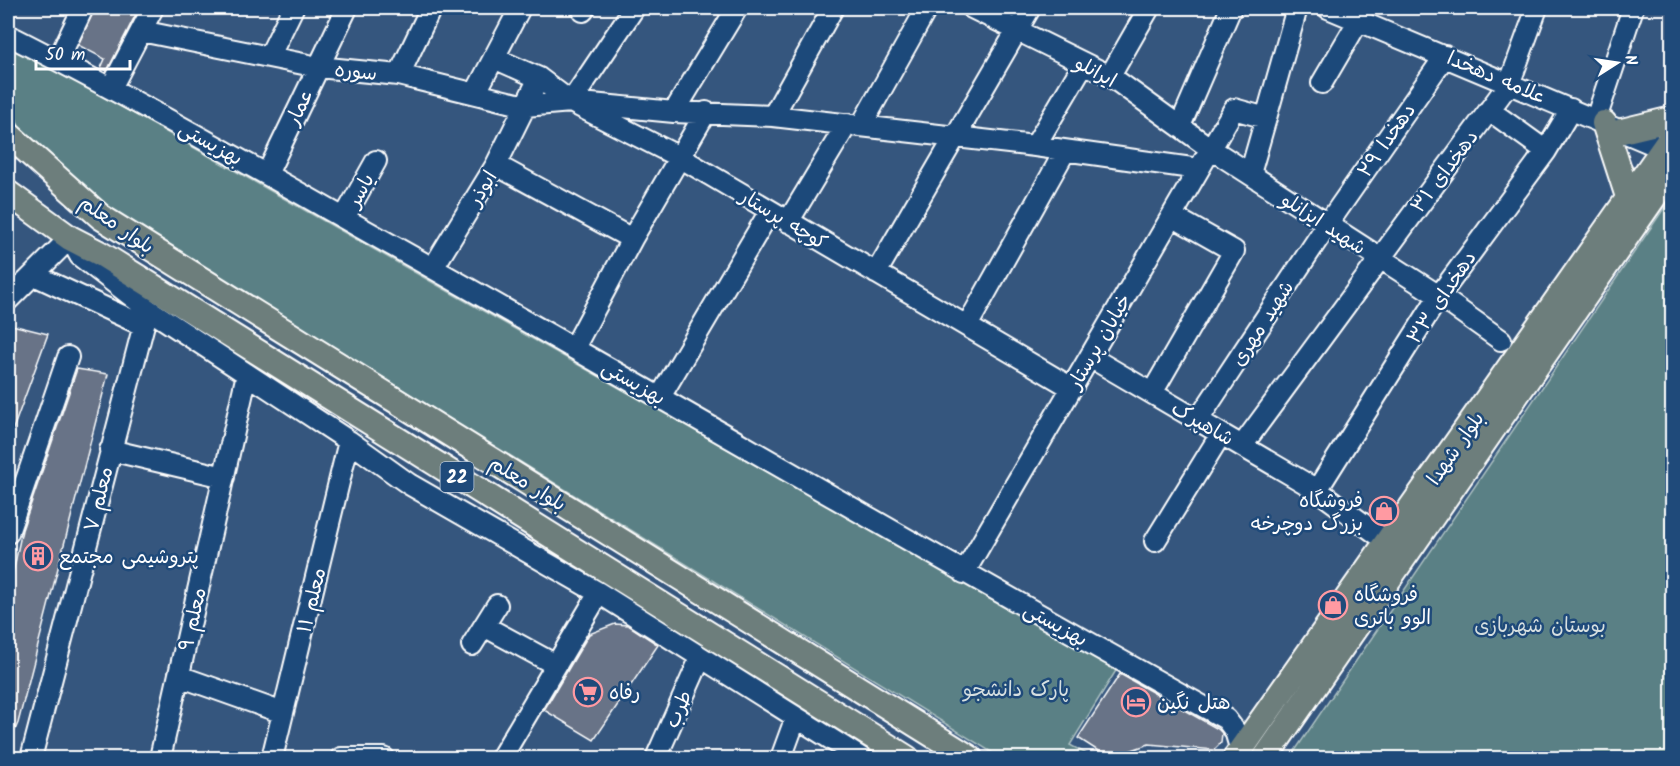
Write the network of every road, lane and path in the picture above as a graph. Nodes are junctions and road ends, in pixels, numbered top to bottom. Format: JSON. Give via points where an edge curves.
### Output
{"nodes":[{"id":1,"x":83,"y":8,"type":"edge"},
{"id":2,"x":153,"y":8,"type":"edge"},
{"id":3,"x":293,"y":8,"type":"edge"},
{"id":4,"x":347,"y":8,"type":"edge"},
{"id":5,"x":431,"y":8,"type":"edge"},
{"id":6,"x":520,"y":8,"type":"edge"},
{"id":7,"x":634,"y":8,"type":"edge"},
{"id":8,"x":737,"y":8,"type":"edge"},
{"id":9,"x":833,"y":8,"type":"edge"},
{"id":10,"x":927,"y":8,"type":"edge"},
{"id":11,"x":972,"y":8,"type":"edge"},
{"id":12,"x":1030,"y":8,"type":"edge"},
{"id":13,"x":1232,"y":8,"type":"edge"},
{"id":14,"x":1297,"y":8,"type":"edge"},
{"id":15,"x":1537,"y":8,"type":"edge"},
{"id":16,"x":1632,"y":8,"type":"edge"},
{"id":17,"x":1148,"y":10,"type":"edge"},
{"id":18,"x":1345,"y":13,"type":"edge"},
{"id":19,"x":1017,"y":30,"type":"junction"},
{"id":20,"x":141,"y":31,"type":"junction"},
{"id":21,"x":8,"y":35,"type":"edge"},
{"id":22,"x":270,"y":55,"type":"junction"},
{"id":23,"x":1445,"y":56,"type":"junction"},
{"id":24,"x":494,"y":58,"type":"junction"},
{"id":25,"x":58,"y":60,"type":"junction"},
{"id":26,"x":1084,"y":63,"type":"junction"},
{"id":27,"x":318,"y":67,"type":"junction"},
{"id":28,"x":399,"y":75,"type":"junction"},
{"id":29,"x":1110,"y":76,"type":"junction"},
{"id":30,"x":539,"y":78,"type":"junction"},
{"id":31,"x":1510,"y":82,"type":"junction"},
{"id":32,"x":1322,"y":84,"type":"dead end"},
{"id":33,"x":111,"y":88,"type":"junction"},
{"id":34,"x":476,"y":92,"type":"junction"},
{"id":35,"x":571,"y":102,"type":"junction"},
{"id":36,"x":525,"y":106,"type":"junction"},
{"id":37,"x":1571,"y":109,"type":"junction"},
{"id":38,"x":1489,"y":110,"type":"junction"},
{"id":39,"x":674,"y":112,"type":"junction"},
{"id":40,"x":706,"y":112,"type":"junction"},
{"id":41,"x":773,"y":116,"type":"junction"},
{"id":42,"x":1266,"y":118,"type":"junction"},
{"id":43,"x":1672,"y":119,"type":"edge"},
{"id":44,"x":1608,"y":124,"type":"junction"},
{"id":45,"x":854,"y":125,"type":"junction"},
{"id":46,"x":1180,"y":126,"type":"junction"},
{"id":47,"x":8,"y":134,"type":"edge"},
{"id":48,"x":954,"y":136,"type":"junction"},
{"id":49,"x":1035,"y":146,"type":"junction"},
{"id":50,"x":8,"y":148,"type":"edge"},
{"id":51,"x":1211,"y":149,"type":"junction"},
{"id":52,"x":1065,"y":151,"type":"junction"},
{"id":53,"x":1546,"y":151,"type":"junction"},
{"id":54,"x":1670,"y":153,"type":"edge"},
{"id":55,"x":681,"y":158,"type":"junction"},
{"id":56,"x":376,"y":161,"type":"dead end"},
{"id":57,"x":496,"y":165,"type":"junction"},
{"id":58,"x":1199,"y":170,"type":"junction"},
{"id":59,"x":267,"y":174,"type":"junction"},
{"id":60,"x":1250,"y":174,"type":"junction"},
{"id":61,"x":8,"y":193,"type":"edge"},
{"id":62,"x":1629,"y":201,"type":"junction"},
{"id":63,"x":770,"y":211,"type":"junction"},
{"id":64,"x":1172,"y":216,"type":"junction"},
{"id":65,"x":344,"y":218,"type":"junction"},
{"id":66,"x":788,"y":222,"type":"junction"},
{"id":67,"x":1327,"y":225,"type":"junction"},
{"id":68,"x":70,"y":238,"type":"junction"},
{"id":69,"x":633,"y":239,"type":"junction"},
{"id":70,"x":1378,"y":259,"type":"junction"},
{"id":71,"x":434,"y":268,"type":"junction"},
{"id":72,"x":876,"y":273,"type":"junction"},
{"id":73,"x":34,"y":275,"type":"junction"},
{"id":74,"x":1439,"y":296,"type":"junction"},
{"id":75,"x":8,"y":300,"type":"edge"},
{"id":76,"x":145,"y":317,"type":"junction"},
{"id":77,"x":967,"y":326,"type":"junction"},
{"id":78,"x":1502,"y":340,"type":"dead end"},
{"id":79,"x":574,"y":348,"type":"junction"},
{"id":80,"x":68,"y":357,"type":"dead end"},
{"id":81,"x":1090,"y":357,"type":"junction"},
{"id":82,"x":247,"y":374,"type":"junction"},
{"id":83,"x":1072,"y":388,"type":"junction"},
{"id":84,"x":1152,"y":393,"type":"junction"},
{"id":85,"x":660,"y":397,"type":"junction"},
{"id":86,"x":1198,"y":420,"type":"junction"},
{"id":87,"x":1221,"y":434,"type":"junction"},
{"id":88,"x":349,"y":441,"type":"junction"},
{"id":89,"x":1242,"y":446,"type":"junction"},
{"id":90,"x":110,"y":450,"type":"junction"},
{"id":91,"x":224,"y":477,"type":"junction"},
{"id":92,"x":1317,"y":490,"type":"junction"},
{"id":93,"x":8,"y":534,"type":"edge"},
{"id":94,"x":1377,"y":534,"type":"dead end"},
{"id":95,"x":1155,"y":541,"type":"dead end"},
{"id":96,"x":964,"y":573,"type":"junction"},
{"id":97,"x":599,"y":594,"type":"junction"},
{"id":98,"x":497,"y":605,"type":"dead end"},
{"id":99,"x":484,"y":626,"type":"junction"},
{"id":100,"x":472,"y":645,"type":"dead end"},
{"id":101,"x":700,"y":659,"type":"junction"},
{"id":102,"x":556,"y":665,"type":"junction"},
{"id":103,"x":178,"y":676,"type":"junction"},
{"id":104,"x":283,"y":713,"type":"junction"},
{"id":105,"x":796,"y":717,"type":"junction"},
{"id":106,"x":1238,"y":755,"type":"edge"},
{"id":107,"x":32,"y":759,"type":"edge"},
{"id":108,"x":160,"y":759,"type":"edge"},
{"id":109,"x":272,"y":759,"type":"edge"},
{"id":110,"x":341,"y":759,"type":"edge"},
{"id":111,"x":384,"y":759,"type":"edge"},
{"id":112,"x":501,"y":759,"type":"edge"},
{"id":113,"x":656,"y":759,"type":"edge"},
{"id":114,"x":782,"y":759,"type":"edge"},
{"id":115,"x":861,"y":759,"type":"edge"},
{"id":116,"x":907,"y":759,"type":"edge"},
{"id":117,"x":970,"y":759,"type":"edge"},
{"id":118,"x":1265,"y":759,"type":"edge"}],
"edges":[{"from":1,"to":25,"type":"street"},
{"from":2,"to":20,"type":"street"},
{"from":3,"to":22,"type":"street"},
{"from":4,"to":27,"type":"street","name":"عمار"},
{"from":5,"to":28,"type":"street"},
{"from":6,"to":24,"type":"street"},
{"from":7,"to":35,"type":"street"},
{"from":8,"to":39,"type":"street"},
{"from":9,"to":41,"type":"street"},
{"from":10,"to":45,"type":"street"},
{"from":11,"to":19,"type":"street","name":"ایرانلو"},
{"from":12,"to":19,"type":"street"},
{"from":13,"to":46,"type":"street"},
{"from":14,"to":42,"type":"street"},
{"from":15,"to":31,"type":"street","name":"دهخدای ۳۱"},
{"from":16,"to":44,"type":"street"},
{"from":17,"to":29,"type":"street"},
{"from":18,"to":23,"type":"street","name":"علامه دهخدا"},
{"from":18,"to":32,"type":"street"},
{"from":19,"to":26,"type":"street","name":"ایرانلو"},
{"from":19,"to":48,"type":"street"},
{"from":20,"to":22,"type":"street","name":"سوره"},
{"from":20,"to":33,"type":"street"},
{"from":21,"to":25,"type":"street","name":"بهزیستی"},
{"from":22,"to":27,"type":"street","name":"سوره"},
{"from":23,"to":31,"type":"street","name":"علامه دهخدا"},
{"from":23,"to":67,"type":"street","name":"دهخدا ۲۹"},
{"from":24,"to":30,"type":"street","name":"کوچه پرستار"},
{"from":24,"to":34,"type":"street"},
{"from":25,"to":33,"type":"street","name":"بهزیستی"},
{"from":26,"to":29,"type":"street","name":"ایرانلو"},
{"from":26,"to":49,"type":"street"},
{"from":27,"to":28,"type":"street","name":"سوره"},
{"from":27,"to":59,"type":"street","name":"عمار"},
{"from":28,"to":34,"type":"street","name":"سوره"},
{"from":29,"to":46,"type":"street","name":"ایرانلو"},
{"from":30,"to":35,"type":"street","name":"کوچه پرستار"},
{"from":30,"to":36,"type":"street","name":"ابوذر"},
{"from":31,"to":37,"type":"street","name":"علامه دهخدا"},
{"from":31,"to":38,"type":"street","name":"دهخدای ۳۱"},
{"from":33,"to":59,"type":"street","name":"بهزیستی"},
{"from":34,"to":36,"type":"street","name":"سوره"},
{"from":35,"to":36,"type":"street","name":"سوره"},
{"from":35,"to":39,"type":"street","name":"سوره"},
{"from":35,"to":55,"type":"street","name":"کوچه پرستار"},
{"from":36,"to":57,"type":"street","name":"ابوذر"},
{"from":37,"to":44,"type":"street","name":"علامه دهخدا"},
{"from":37,"to":53,"type":"street","name":"دهخدای ۳۳"},
{"from":38,"to":53,"type":"street"},
{"from":38,"to":70,"type":"street","name":"دهخدای ۳۱"},
{"from":39,"to":40,"type":"street","name":"سوره"},
{"from":40,"to":41,"type":"street","name":"سوره"},
{"from":40,"to":55,"type":"street"},
{"from":41,"to":45,"type":"street","name":"سوره"},
{"from":42,"to":51,"type":"street","name":"خیابان پرستار","via":[[1234,109]]},
{"from":42,"to":60,"type":"street"},
{"from":43,"to":44,"type":"main road"},
{"from":44,"to":54,"type":"street","name":"علامه دهخدا"},
{"from":44,"to":62,"type":"main road"},
{"from":45,"to":48,"type":"street","name":"سوره"},
{"from":45,"to":66,"type":"street"},
{"from":46,"to":51,"type":"street","name":"ایرانلو"},
{"from":47,"to":50,"type":"main road"},
{"from":47,"to":117,"type":"main road","name":"بلوار معلم","via":[[100,217]]},
{"from":48,"to":49,"type":"street","name":"سوره"},
{"from":48,"to":72,"type":"street"},
{"from":49,"to":52,"type":"street","name":"سوره"},
{"from":51,"to":58,"type":"street","name":"خیابان پرستار"},
{"from":51,"to":60,"type":"street","name":"شهید ایزانلو"},
{"from":52,"to":58,"type":"street","name":"سوره"},
{"from":52,"to":77,"type":"street"},
{"from":53,"to":74,"type":"street","name":"دهخدای ۳۳"},
{"from":54,"to":62,"type":"main road","name":"بلوار شهدا"},
{"from":54,"to":118,"type":"main road","name":"بلوار شهدا"},
{"from":55,"to":63,"type":"street","name":"کوچه پرستار"},
{"from":55,"to":69,"type":"street"},
{"from":56,"to":65,"type":"street","name":"یاسر"},
{"from":57,"to":69,"type":"street"},
{"from":57,"to":71,"type":"street","name":"ابوذر"},
{"from":58,"to":64,"type":"street","name":"خیابان پرستار"},
{"from":59,"to":65,"type":"street","name":"بهزیستی"},
{"from":60,"to":67,"type":"street","name":"شهید ایزانلو"},
{"from":61,"to":68,"type":"main road","name":"بلوار معلم","number":"22"},
{"from":62,"to":106,"type":"main road","name":"بلوار شهدا"},
{"from":63,"to":66,"type":"street","name":"کوچه پرستار"},
{"from":63,"to":85,"type":"street"},
{"from":64,"to":81,"type":"street","name":"خیابان پرستار"},
{"from":64,"to":84,"type":"street","via":[[1234,251]]},
{"from":65,"to":71,"type":"street","name":"بهزیستی"},
{"from":66,"to":72,"type":"street","name":"کوچه پرستار"},
{"from":67,"to":70,"type":"street","name":"شهید ایزانلو"},
{"from":67,"to":86,"type":"street","name":"شهید مهری"},
{"from":68,"to":73,"type":"street"},
{"from":68,"to":76,"type":"street","via":[[80,256]]},
{"from":68,"to":116,"type":"main road","name":"بلوار معلم","number":"22","via":[[102,254]]},
{"from":69,"to":79,"type":"street"},
{"from":70,"to":74,"type":"street","name":"شهید ایزانلو"},
{"from":70,"to":89,"type":"street","name":"دهخدای ۳۱"},
{"from":71,"to":79,"type":"street","name":"بهزیستی"},
{"from":72,"to":77,"type":"street","name":"کوچه پرستار"},
{"from":73,"to":75,"type":"street"},
{"from":73,"to":76,"type":"street"},
{"from":74,"to":78,"type":"street","name":"شهید ایزانلو"},
{"from":74,"to":92,"type":"street","name":"دهخدای ۳۳"},
{"from":76,"to":82,"type":"street"},
{"from":76,"to":90,"type":"street","name":"معلم ۷"},
{"from":77,"to":83,"type":"street","name":"کوچه پرستار"},
{"from":79,"to":85,"type":"street","name":"بهزیستی"},
{"from":80,"to":93,"type":"street"},
{"from":81,"to":83,"type":"street","name":"خیابان پرستار"},
{"from":81,"to":84,"type":"street","name":"شاهپرک"},
{"from":82,"to":88,"type":"street"},
{"from":82,"to":91,"type":"street","name":"معلم ۹"},
{"from":83,"to":96,"type":"street","name":"خیابان پرستار"},
{"from":84,"to":86,"type":"street","name":"شاهپرک"},
{"from":85,"to":96,"type":"street","name":"بهزیستی"},
{"from":86,"to":87,"type":"street","name":"شاهپرک"},
{"from":87,"to":89,"type":"street","name":"شاهپرک"},
{"from":87,"to":95,"type":"street"},
{"from":88,"to":97,"type":"street","via":[[409,484]]},
{"from":88,"to":104,"type":"street","name":"معلم ۱۱"},
{"from":89,"to":92,"type":"street","name":"شاهپرک"},
{"from":90,"to":91,"type":"street"},
{"from":90,"to":107,"type":"street","name":"معلم ۷"},
{"from":91,"to":103,"type":"street","name":"معلم ۹"},
{"from":92,"to":94,"type":"street","name":"شاهپرک"},
{"from":96,"to":106,"type":"street","name":"بهزیستی","via":[[1226,719],[1235,731]]},
{"from":97,"to":101,"type":"street"},
{"from":97,"to":102,"type":"street"},
{"from":98,"to":99,"type":"street"},
{"from":99,"to":100,"type":"street"},
{"from":99,"to":102,"type":"street"},
{"from":101,"to":105,"type":"street"},
{"from":101,"to":113,"type":"street","name":"طرب"},
{"from":102,"to":112,"type":"street"},
{"from":103,"to":104,"type":"street"},
{"from":103,"to":108,"type":"street","name":"معلم ۹"},
{"from":104,"to":109,"type":"street","name":"معلم ۱۱"},
{"from":105,"to":114,"type":"street"},
{"from":105,"to":115,"type":"street"},
{"from":110,"to":111,"type":"street"}]}
